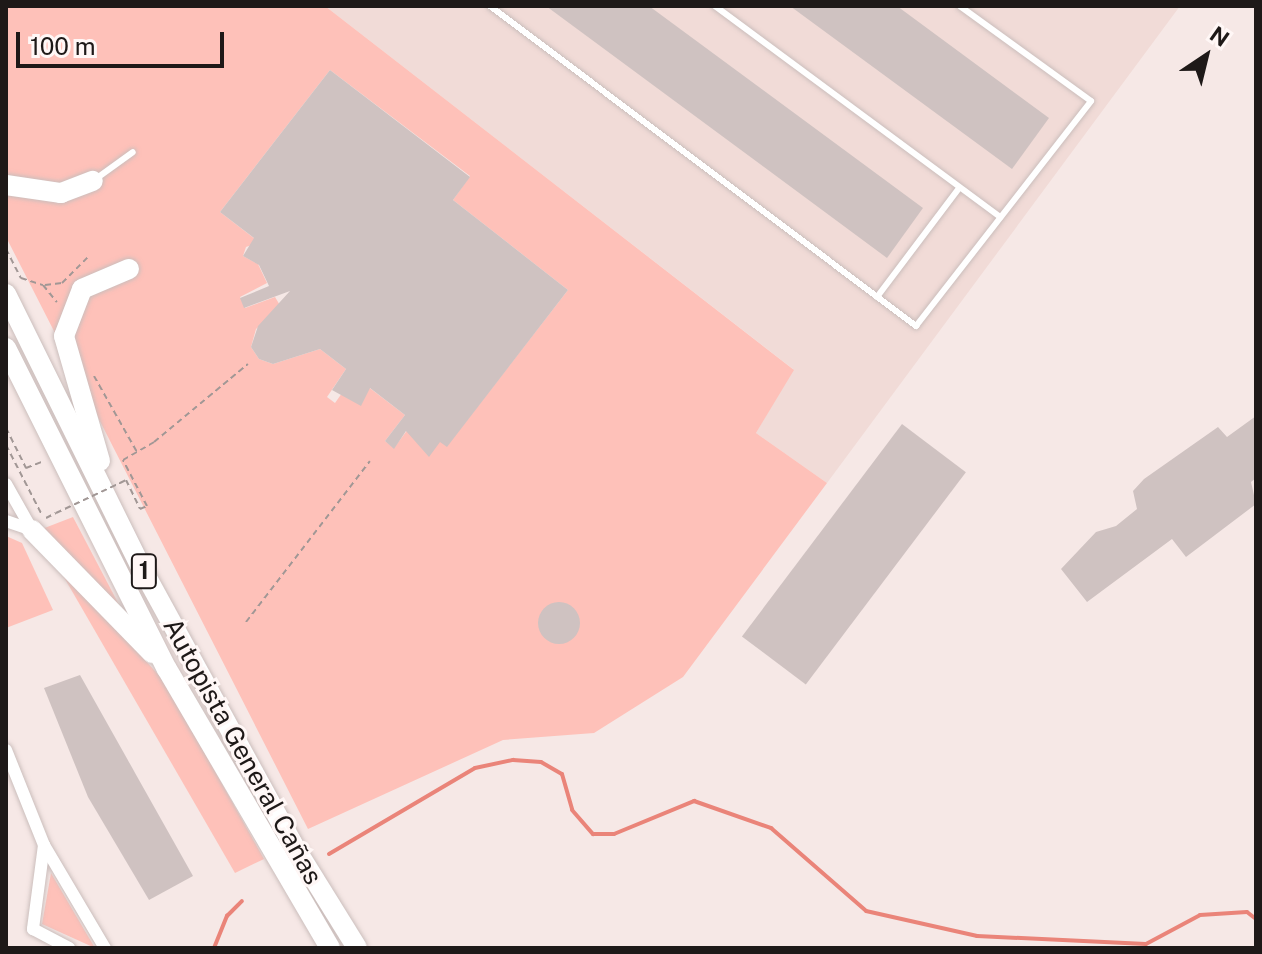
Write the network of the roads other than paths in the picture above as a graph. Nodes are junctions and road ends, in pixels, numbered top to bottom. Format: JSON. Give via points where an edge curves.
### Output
{"nodes":[{"id":1,"x":490,"y":6,"type":"edge"},
{"id":2,"x":715,"y":6,"type":"edge"},
{"id":3,"x":960,"y":6,"type":"edge"},
{"id":4,"x":133,"y":152,"type":"dead end"},
{"id":5,"x":93,"y":181,"type":"joint"},
{"id":6,"x":6,"y":185,"type":"edge"},
{"id":7,"x":959,"y":188,"type":"junction"},
{"id":8,"x":1000,"y":217,"type":"junction"},
{"id":9,"x":129,"y":269,"type":"dead end"},
{"id":10,"x":6,"y":294,"type":"edge"},
{"id":11,"x":877,"y":297,"type":"junction"},
{"id":12,"x":6,"y":348,"type":"edge"},
{"id":13,"x":6,"y":484,"type":"edge"},
{"id":14,"x":6,"y":521,"type":"edge"},
{"id":15,"x":32,"y":530,"type":"junction"},
{"id":16,"x":167,"y":669,"type":"junction"},
{"id":17,"x":6,"y":750,"type":"edge"},
{"id":18,"x":292,"y":843,"type":"junction"},
{"id":19,"x":44,"y":845,"type":"junction"},
{"id":20,"x":69,"y":948,"type":"edge"},
{"id":21,"x":105,"y":948,"type":"edge"},
{"id":22,"x":330,"y":948,"type":"edge"},
{"id":23,"x":357,"y":948,"type":"edge"}],
"edges":[{"from":1,"to":11,"type":"lane"},
{"from":2,"to":7,"type":"lane"},
{"from":3,"to":8,"type":"lane","via":[[1091,101]]},
{"from":4,"to":5,"type":"lane"},
{"from":5,"to":6,"type":"highway","via":[[61,193]]},
{"from":7,"to":8,"type":"lane"},
{"from":7,"to":11,"type":"lane"},
{"from":8,"to":11,"type":"lane","via":[[916,326]]},
{"from":9,"to":18,"type":"highway","via":[[95,279],[75,299],[64,336],[74,385],[106,476]]},
{"from":10,"to":18,"type":"highway","name":"Autopista General Cañas","number":"1","via":[[140,565]]},
{"from":12,"to":16,"type":"highway","name":"Autopista General Cañas","number":"1"},
{"from":13,"to":15,"type":"street"},
{"from":14,"to":15,"type":"street"},
{"from":15,"to":16,"type":"highway"},
{"from":16,"to":22,"type":"highway","name":"Autopista General Cañas","number":"1"},
{"from":17,"to":19,"type":"street"},
{"from":18,"to":23,"type":"highway","name":"Autopista General Cañas","number":"1"},
{"from":19,"to":20,"type":"street","via":[[33,929]]},
{"from":19,"to":21,"type":"street"}]}
